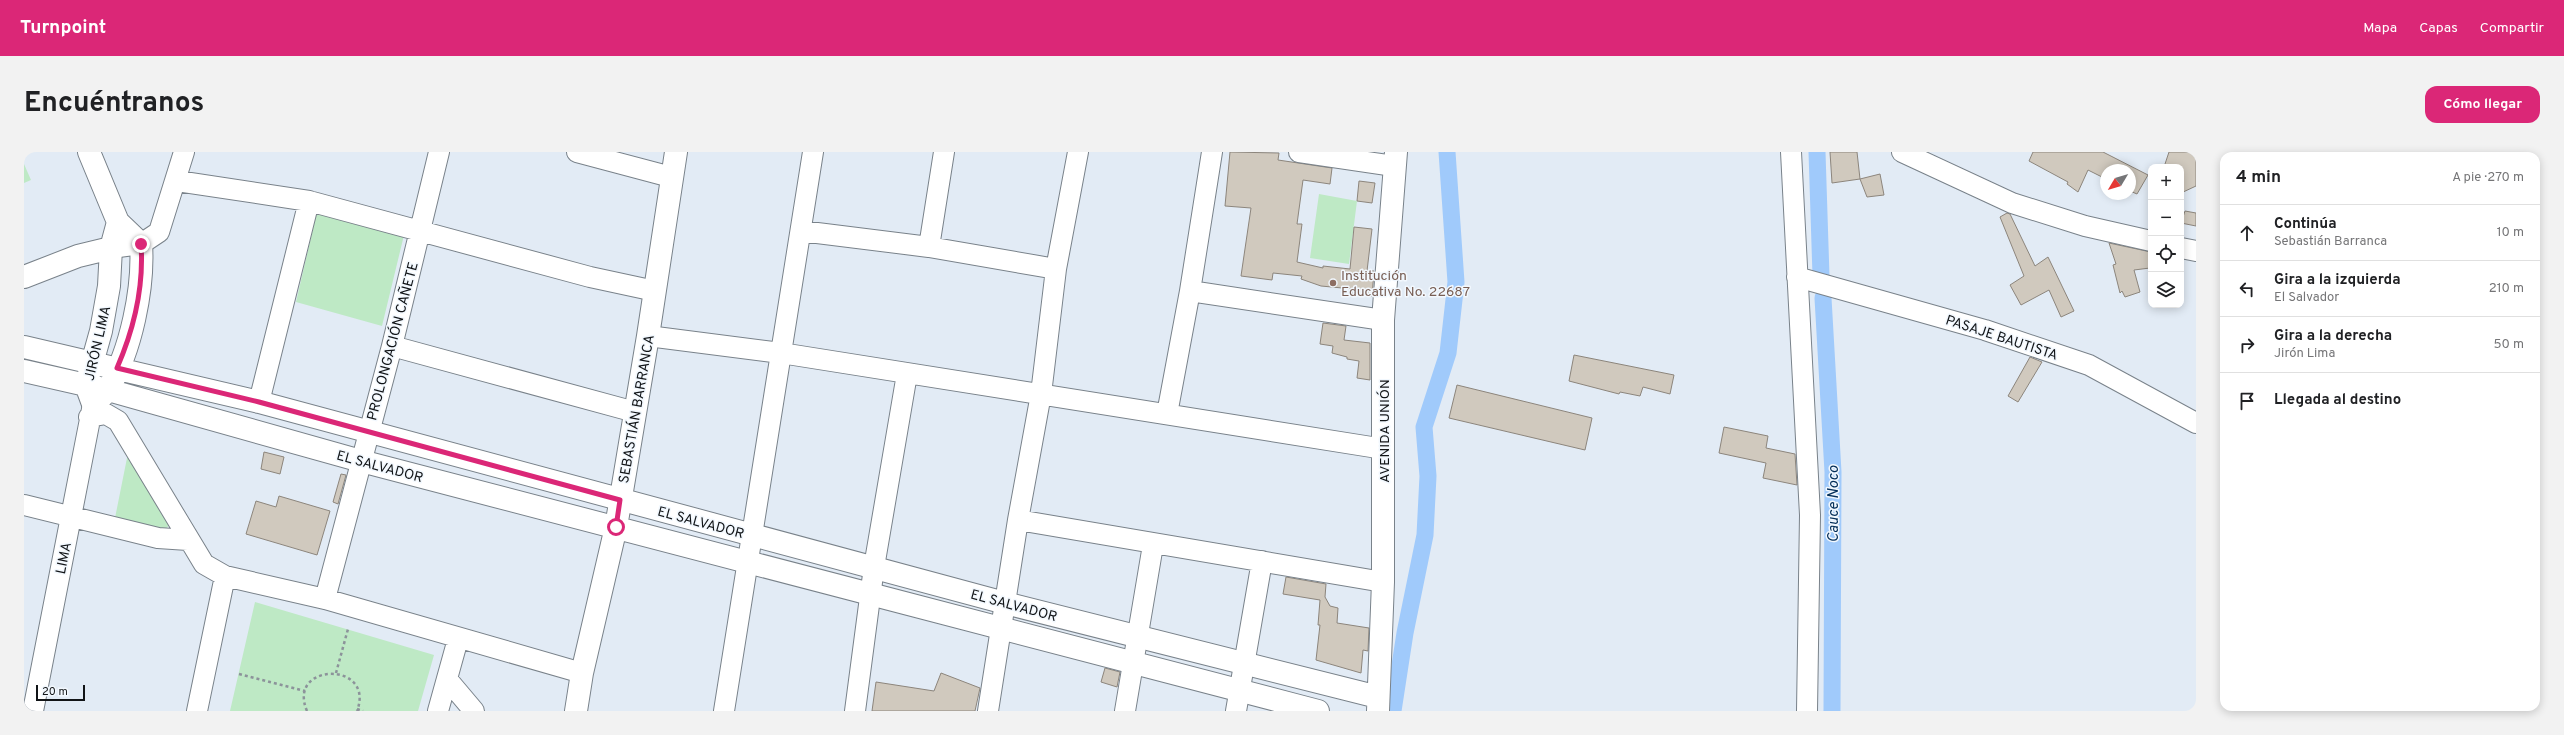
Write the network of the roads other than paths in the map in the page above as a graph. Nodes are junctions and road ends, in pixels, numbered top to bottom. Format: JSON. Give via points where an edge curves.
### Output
{"nodes":[{"id":1,"x":90,"y":152,"type":"edge"},
{"id":2,"x":184,"y":152,"type":"edge"},
{"id":3,"x":439,"y":152,"type":"edge"},
{"id":4,"x":577,"y":152,"type":"edge"},
{"id":5,"x":676,"y":152,"type":"edge"},
{"id":6,"x":813,"y":152,"type":"edge"},
{"id":7,"x":944,"y":152,"type":"edge"},
{"id":8,"x":1078,"y":152,"type":"edge"},
{"id":9,"x":1212,"y":152,"type":"edge"},
{"id":10,"x":1299,"y":152,"type":"edge"},
{"id":11,"x":1791,"y":152,"type":"edge"},
{"id":12,"x":1902,"y":152,"type":"edge"},
{"id":13,"x":1395,"y":159,"type":"edge"},
{"id":14,"x":671,"y":177,"type":"junction"},
{"id":15,"x":177,"y":181,"type":"junction"},
{"id":16,"x":308,"y":201,"type":"junction"},
{"id":17,"x":118,"y":222,"type":"junction"},
{"id":18,"x":421,"y":230,"type":"junction"},
{"id":19,"x":801,"y":231,"type":"junction"},
{"id":20,"x":2148,"y":240,"type":"edge"},
{"id":21,"x":141,"y":244,"type":"junction"},
{"id":22,"x":929,"y":247,"type":"junction"},
{"id":23,"x":111,"y":248,"type":"junction"},
{"id":24,"x":2184,"y":249,"type":"edge"},
{"id":25,"x":2196,"y":251,"type":"edge"},
{"id":26,"x":1056,"y":269,"type":"junction"},
{"id":27,"x":24,"y":277,"type":"edge"},
{"id":28,"x":1797,"y":277,"type":"junction"},
{"id":29,"x":656,"y":291,"type":"junction"},
{"id":30,"x":1190,"y":291,"type":"junction"},
{"id":31,"x":1383,"y":320,"type":"junction"},
{"id":32,"x":648,"y":336,"type":"junction"},
{"id":33,"x":392,"y":346,"type":"junction"},
{"id":34,"x":24,"y":347,"type":"edge"},
{"id":35,"x":782,"y":353,"type":"junction"},
{"id":36,"x":92,"y":362,"type":"junction"},
{"id":37,"x":117,"y":368,"type":"junction"},
{"id":38,"x":24,"y":371,"type":"edge"},
{"id":39,"x":907,"y":374,"type":"junction"},
{"id":40,"x":1041,"y":394,"type":"junction"},
{"id":41,"x":94,"y":399,"type":"junction"},
{"id":42,"x":259,"y":402,"type":"junction"},
{"id":43,"x":635,"y":412,"type":"junction"},
{"id":44,"x":1167,"y":414,"type":"junction"},
{"id":45,"x":2196,"y":423,"type":"edge"},
{"id":46,"x":368,"y":432,"type":"junction"},
{"id":47,"x":1384,"y":449,"type":"junction"},
{"id":48,"x":360,"y":461,"type":"junction"},
{"id":49,"x":620,"y":500,"type":"junction"},
{"id":50,"x":24,"y":504,"type":"edge"},
{"id":51,"x":71,"y":516,"type":"junction"},
{"id":52,"x":1018,"y":520,"type":"junction"},
{"id":53,"x":616,"y":527,"type":"junction"},
{"id":54,"x":751,"y":536,"type":"junction"},
{"id":55,"x":188,"y":540,"type":"junction"},
{"id":56,"x":1153,"y":545,"type":"junction"},
{"id":57,"x":1262,"y":561,"type":"junction"},
{"id":58,"x":747,"y":562,"type":"junction"},
{"id":59,"x":874,"y":567,"type":"junction"},
{"id":60,"x":225,"y":576,"type":"junction"},
{"id":61,"x":1383,"y":582,"type":"junction"},
{"id":62,"x":870,"y":595,"type":"junction"},
{"id":63,"x":325,"y":599,"type":"junction"},
{"id":64,"x":1005,"y":603,"type":"junction"},
{"id":65,"x":1002,"y":628,"type":"junction"},
{"id":66,"x":1138,"y":636,"type":"junction"},
{"id":67,"x":458,"y":639,"type":"junction"},
{"id":68,"x":1246,"y":662,"type":"junction"},
{"id":69,"x":1133,"y":664,"type":"junction"},
{"id":70,"x":582,"y":673,"type":"junction"},
{"id":71,"x":447,"y":679,"type":"junction"},
{"id":72,"x":1238,"y":701,"type":"edge"},
{"id":73,"x":1378,"y":704,"type":"edge"},
{"id":74,"x":33,"y":711,"type":"edge"},
{"id":75,"x":197,"y":711,"type":"edge"},
{"id":76,"x":438,"y":711,"type":"edge"},
{"id":77,"x":474,"y":711,"type":"edge"},
{"id":78,"x":576,"y":711,"type":"edge"},
{"id":79,"x":724,"y":711,"type":"edge"},
{"id":80,"x":854,"y":711,"type":"edge"},
{"id":81,"x":988,"y":711,"type":"edge"},
{"id":82,"x":1125,"y":711,"type":"edge"},
{"id":83,"x":1318,"y":711,"type":"edge"},
{"id":84,"x":1807,"y":711,"type":"edge"}],
"edges":[{"from":1,"to":17,"type":"street"},
{"from":2,"to":15,"type":"street"},
{"from":3,"to":18,"type":"street","name":"PROLONGACIÓN CAÑETE"},
{"from":4,"to":14,"type":"street"},
{"from":5,"to":14,"type":"street","name":"SEBASTIÁN BARRANCA"},
{"from":6,"to":19,"type":"street"},
{"from":7,"to":22,"type":"street"},
{"from":8,"to":26,"type":"street"},
{"from":9,"to":30,"type":"street"},
{"from":10,"to":13,"type":"street"},
{"from":11,"to":28,"type":"street"},
{"from":12,"to":20,"type":"street","via":[[2012,203],[2085,226]]},
{"from":13,"to":31,"type":"street","name":"AVENIDA UNIÓN"},
{"from":14,"to":29,"type":"street","name":"SEBASTIÁN BARRANCA"},
{"from":15,"to":16,"type":"street"},
{"from":15,"to":21,"type":"street","via":[[159,232]]},
{"from":16,"to":18,"type":"street"},
{"from":16,"to":42,"type":"street"},
{"from":17,"to":21,"type":"street"},
{"from":17,"to":23,"type":"street","name":"JIRÓN LIMA"},
{"from":18,"to":29,"type":"street","via":[[590,277]]},
{"from":18,"to":33,"type":"street","name":"PROLONGACIÓN CAÑETE"},
{"from":19,"to":22,"type":"street"},
{"from":19,"to":35,"type":"street"},
{"from":21,"to":23,"type":"street"},
{"from":21,"to":37,"type":"street","name":"JIRÓN LIMA","via":[[143,271],[138,302],[128,343]]},
{"from":22,"to":26,"type":"street"},
{"from":23,"to":27,"type":"street","via":[[78,256]]},
{"from":23,"to":36,"type":"street","name":"JIRÓN LIMA","via":[[109,286]]},
{"from":24,"to":25,"type":"street"},
{"from":26,"to":40,"type":"street"},
{"from":28,"to":45,"type":"street","name":"PASAJE BAUTISTA","via":[[1985,330],[2089,365]]},
{"from":28,"to":84,"type":"street","via":[[1810,515]]},
{"from":29,"to":32,"type":"street","name":"SEBASTIÁN BARRANCA"},
{"from":30,"to":31,"type":"street"},
{"from":30,"to":44,"type":"street"},
{"from":31,"to":47,"type":"street","name":"AVENIDA UNIÓN"},
{"from":32,"to":35,"type":"street"},
{"from":32,"to":43,"type":"street","name":"SEBASTIÁN BARRANCA"},
{"from":33,"to":43,"type":"street"},
{"from":33,"to":46,"type":"street","name":"PROLONGACIÓN CAÑETE"},
{"from":34,"to":36,"type":"street","name":"EL SALVADOR"},
{"from":35,"to":39,"type":"street"},
{"from":35,"to":54,"type":"street"},
{"from":36,"to":37,"type":"street","name":"EL SALVADOR"},
{"from":36,"to":41,"type":"street","name":"JIRÓN LIMA"},
{"from":37,"to":41,"type":"street","name":"JIRÓN LIMA"},
{"from":37,"to":42,"type":"street","name":"EL SALVADOR"},
{"from":38,"to":41,"type":"street","name":"EL SALVADOR"},
{"from":39,"to":40,"type":"street"},
{"from":39,"to":59,"type":"street"},
{"from":40,"to":44,"type":"street"},
{"from":40,"to":52,"type":"street"},
{"from":41,"to":48,"type":"street","name":"EL SALVADOR"},
{"from":41,"to":51,"type":"street","name":"LIMA"},
{"from":41,"to":55,"type":"street","via":[[106,414],[118,421]]},
{"from":42,"to":46,"type":"street","name":"EL SALVADOR"},
{"from":43,"to":49,"type":"street","name":"SEBASTIÁN BARRANCA"},
{"from":44,"to":47,"type":"street"},
{"from":46,"to":48,"type":"street","name":"PROLONGACIÓN CAÑETE"},
{"from":46,"to":49,"type":"street","name":"EL SALVADOR"},
{"from":47,"to":61,"type":"street","name":"AVENIDA UNIÓN"},
{"from":48,"to":53,"type":"street","name":"EL SALVADOR"},
{"from":48,"to":63,"type":"street","name":"PROLONGACIÓN CAÑETE"},
{"from":49,"to":53,"type":"street","name":"SEBASTIÁN BARRANCA"},
{"from":49,"to":54,"type":"street","name":"EL SALVADOR"},
{"from":50,"to":51,"type":"street"},
{"from":51,"to":55,"type":"street","via":[[158,538]]},
{"from":51,"to":74,"type":"street","name":"LIMA"},
{"from":52,"to":56,"type":"street"},
{"from":52,"to":64,"type":"street"},
{"from":53,"to":58,"type":"street","name":"EL SALVADOR"},
{"from":53,"to":70,"type":"street","name":"SEBASTIÁN BARRANCA"},
{"from":54,"to":58,"type":"street"},
{"from":54,"to":59,"type":"street","name":"EL SALVADOR"},
{"from":55,"to":60,"type":"street","via":[[204,564]]},
{"from":56,"to":57,"type":"street"},
{"from":56,"to":66,"type":"street"},
{"from":57,"to":61,"type":"street"},
{"from":57,"to":68,"type":"street"},
{"from":58,"to":62,"type":"street","name":"EL SALVADOR"},
{"from":58,"to":79,"type":"street"},
{"from":59,"to":62,"type":"street"},
{"from":59,"to":64,"type":"street","name":"EL SALVADOR"},
{"from":60,"to":63,"type":"street"},
{"from":60,"to":75,"type":"street"},
{"from":61,"to":73,"type":"street","name":"AVENIDA UNIÓN"},
{"from":62,"to":65,"type":"street","name":"EL SALVADOR"},
{"from":62,"to":80,"type":"street"},
{"from":63,"to":67,"type":"street"},
{"from":64,"to":65,"type":"street"},
{"from":64,"to":66,"type":"street","name":"EL SALVADOR"},
{"from":65,"to":69,"type":"street","name":"EL SALVADOR"},
{"from":65,"to":81,"type":"street"},
{"from":66,"to":68,"type":"street","name":"EL SALVADOR"},
{"from":66,"to":69,"type":"street"},
{"from":67,"to":70,"type":"street"},
{"from":67,"to":71,"type":"street"},
{"from":68,"to":72,"type":"street"},
{"from":68,"to":73,"type":"street","name":"EL SALVADOR"},
{"from":69,"to":72,"type":"street","name":"EL SALVADOR"},
{"from":69,"to":82,"type":"street"},
{"from":70,"to":78,"type":"street","name":"SEBASTIÁN BARRANCA"},
{"from":71,"to":76,"type":"street"},
{"from":71,"to":77,"type":"street"},
{"from":72,"to":83,"type":"street","name":"EL SALVADOR"}]}
